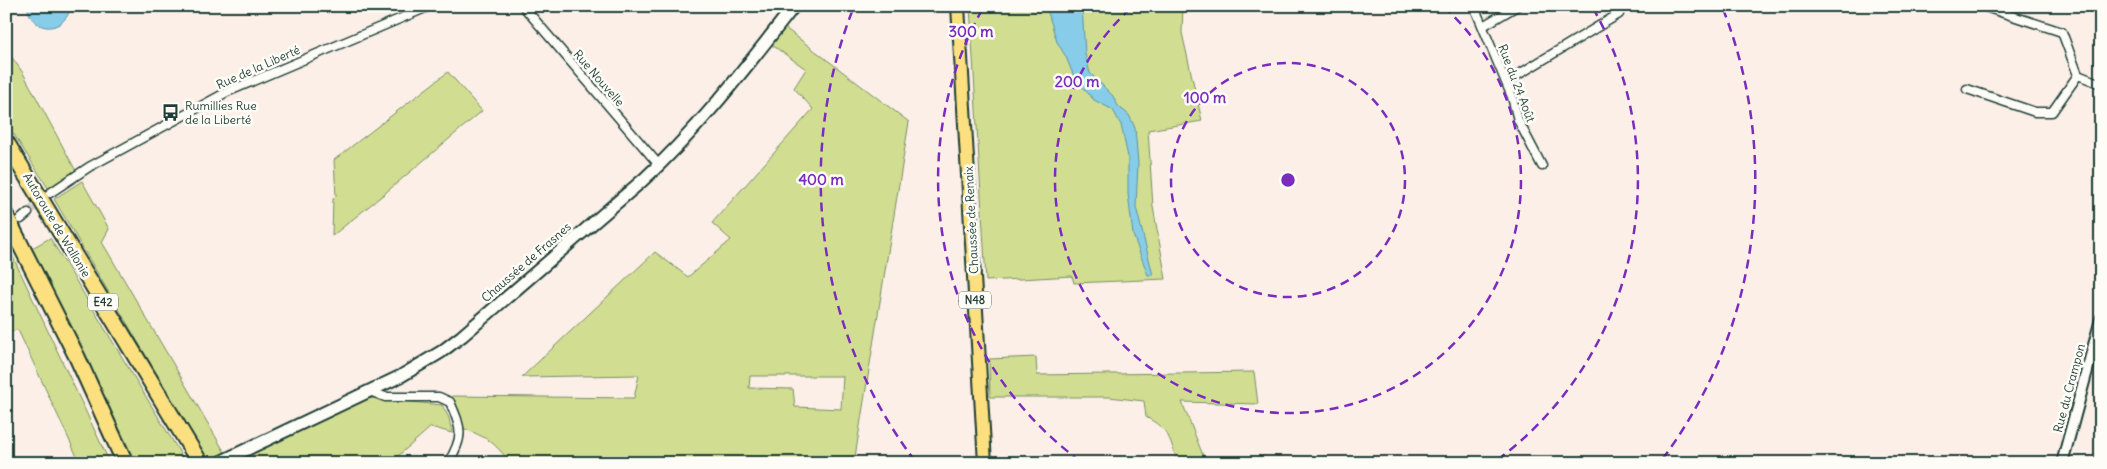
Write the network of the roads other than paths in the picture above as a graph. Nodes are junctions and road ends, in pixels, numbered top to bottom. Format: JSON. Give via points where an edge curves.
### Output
{"nodes":[{"id":1,"x":430,"y":6,"type":"edge"},
{"id":2,"x":523,"y":6,"type":"edge"},
{"id":3,"x":794,"y":6,"type":"edge"},
{"id":4,"x":958,"y":6,"type":"edge"},
{"id":5,"x":1474,"y":6,"type":"edge"},
{"id":6,"x":1517,"y":6,"type":"edge"},
{"id":7,"x":1982,"y":6,"type":"edge"},
{"id":8,"x":1619,"y":14,"type":"dead end"},
{"id":9,"x":1483,"y":26,"type":"junction"},
{"id":10,"x":2078,"y":75,"type":"junction"},
{"id":11,"x":1506,"y":82,"type":"junction"},
{"id":12,"x":2101,"y":84,"type":"edge"},
{"id":13,"x":1967,"y":89,"type":"dead end"},
{"id":14,"x":6,"y":142,"type":"edge"},
{"id":15,"x":659,"y":165,"type":"junction"},
{"id":16,"x":1542,"y":166,"type":"dead end"},
{"id":17,"x":50,"y":193,"type":"tunnel mouth"},
{"id":18,"x":28,"y":212,"type":"tunnel mouth"},
{"id":19,"x":14,"y":218,"type":"edge"},
{"id":20,"x":2101,"y":319,"type":"edge"},
{"id":21,"x":370,"y":390,"type":"junction"},
{"id":22,"x":125,"y":463,"type":"edge"},
{"id":23,"x":200,"y":463,"type":"edge"},
{"id":24,"x":218,"y":463,"type":"edge"},
{"id":25,"x":448,"y":463,"type":"edge"},
{"id":26,"x":985,"y":463,"type":"edge"},
{"id":27,"x":2062,"y":463,"type":"edge"}],
"edges":[{"from":1,"to":17,"type":"street","name":"Rue de la Liberté","via":[[227,92],[94,164]]},
{"from":2,"to":15,"type":"street","name":"Rue Nouvelle"},
{"from":3,"to":15,"type":"main road","name":"Chaussée de Frasnes","via":[[704,120]]},
{"from":4,"to":26,"type":"main road","name":"Chaussée de Renaix","number":"N48"},
{"from":5,"to":9,"type":"street","name":"Rue du 24 Août"},
{"from":6,"to":9,"type":"street"},
{"from":7,"to":10,"type":"street","via":[[2062,32]]},
{"from":8,"to":11,"type":"street"},
{"from":9,"to":11,"type":"street","name":"Rue du 24 Août"},
{"from":10,"to":12,"type":"street"},
{"from":10,"to":13,"type":"street","via":[[2052,112],[2035,112]]},
{"from":11,"to":16,"type":"street","name":"Rue du 24 Août","via":[[1518,120]]},
{"from":14,"to":23,"type":"highway","name":"Autoroute de Wallonie","number":"E42"},
{"from":15,"to":21,"type":"main road","name":"Chaussée de Frasnes","via":[[454,343],[401,376]]},
{"from":18,"to":19,"type":"street"},
{"from":19,"to":22,"type":"highway"},
{"from":20,"to":27,"type":"street","name":"Rue du Crampon"},
{"from":21,"to":24,"type":"main road","name":"Chaussée de Frasnes"},
{"from":21,"to":25,"type":"street","via":[[385,396],[439,397],[450,402],[459,432],[458,446]]}]}
